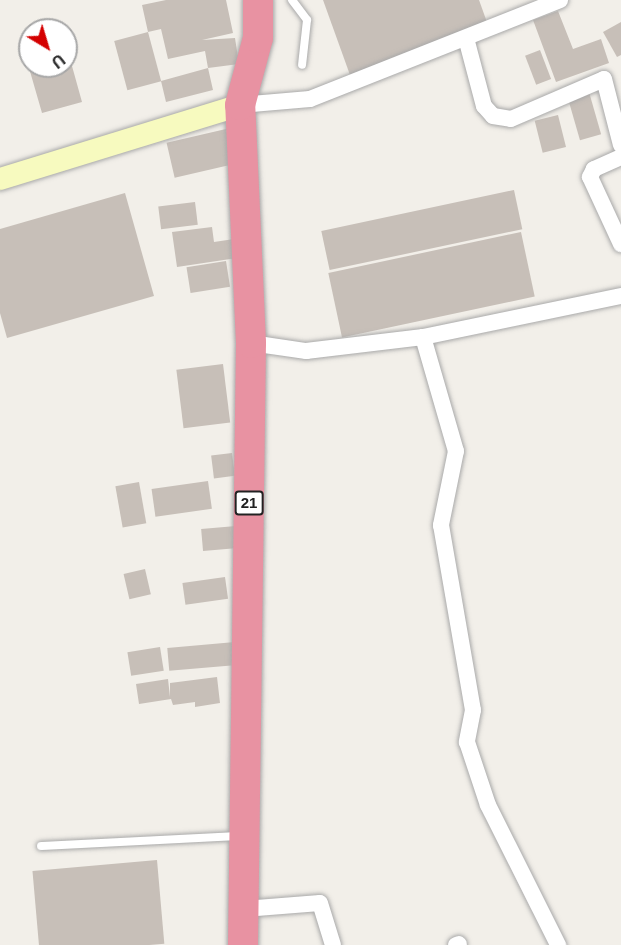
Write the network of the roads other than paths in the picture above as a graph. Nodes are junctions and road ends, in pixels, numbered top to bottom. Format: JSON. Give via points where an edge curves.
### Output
{"nodes":[{"id":1,"x":240,"y":0,"type":"edge"},
{"id":2,"x":258,"y":0,"type":"edge"},
{"id":3,"x":292,"y":0,"type":"edge"},
{"id":4,"x":560,"y":0,"type":"edge"},
{"id":5,"x":466,"y":38,"type":"junction"},
{"id":6,"x":250,"y":62,"type":"junction"},
{"id":7,"x":302,"y":65,"type":"dead end"},
{"id":8,"x":240,"y":105,"type":"junction"},
{"id":9,"x":621,"y":145,"type":"edge"},
{"id":10,"x":621,"y":157,"type":"edge"},
{"id":11,"x":0,"y":179,"type":"edge"},
{"id":12,"x":621,"y":244,"type":"edge"},
{"id":13,"x":621,"y":296,"type":"edge"},
{"id":14,"x":423,"y":337,"type":"junction"},
{"id":15,"x":251,"y":343,"type":"junction"},
{"id":16,"x":245,"y":836,"type":"junction"},
{"id":17,"x":41,"y":846,"type":"dead end"},
{"id":18,"x":244,"y":909,"type":"junction"},
{"id":19,"x":243,"y":945,"type":"edge"},
{"id":20,"x":333,"y":945,"type":"edge"},
{"id":21,"x":558,"y":945,"type":"edge"}],
"edges":[{"from":1,"to":6,"type":"highway","number":"21"},
{"from":2,"to":6,"type":"highway","number":"21","via":[[258,38]]},
{"from":3,"to":7,"type":"lane","via":[[307,20]]},
{"from":4,"to":5,"type":"street"},
{"from":5,"to":8,"type":"street","via":[[310,99]]},
{"from":5,"to":9,"type":"street","via":[[484,106],[493,116],[511,119],[604,79]]},
{"from":6,"to":8,"type":"highway","number":"21"},
{"from":8,"to":11,"type":"main road"},
{"from":8,"to":15,"type":"highway","number":"21"},
{"from":10,"to":12,"type":"street","via":[[594,169],[590,177]]},
{"from":13,"to":14,"type":"street"},
{"from":14,"to":15,"type":"street","via":[[306,351]]},
{"from":14,"to":21,"type":"street","via":[[456,451],[441,525],[473,710],[467,742],[488,805]]},
{"from":15,"to":16,"type":"highway","number":"21"},
{"from":16,"to":17,"type":"lane"},
{"from":16,"to":18,"type":"highway","number":"21"},
{"from":18,"to":19,"type":"highway","number":"21"},
{"from":18,"to":20,"type":"street","via":[[320,903]]}]}
